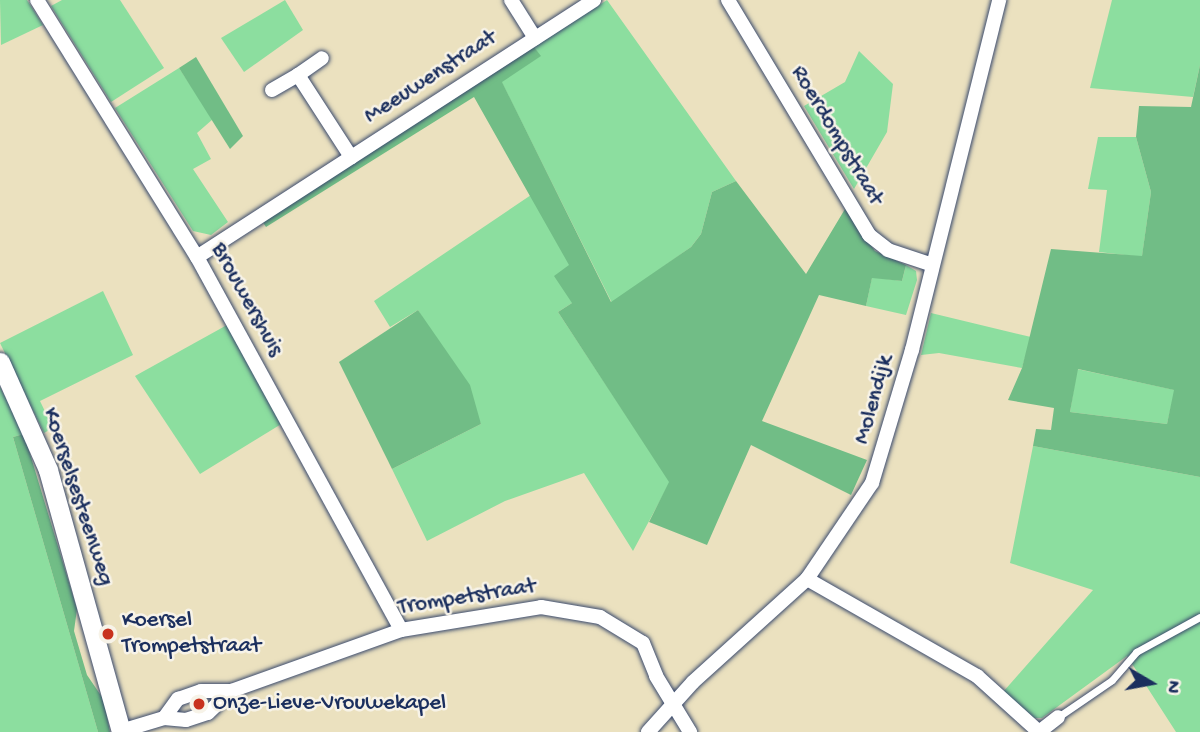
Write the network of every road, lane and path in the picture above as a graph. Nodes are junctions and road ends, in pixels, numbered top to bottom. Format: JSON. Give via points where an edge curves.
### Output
{"nodes":[{"id":1,"x":37,"y":0,"type":"edge"},
{"id":2,"x":511,"y":0,"type":"edge"},
{"id":3,"x":594,"y":0,"type":"edge"},
{"id":4,"x":728,"y":0,"type":"edge"},
{"id":5,"x":999,"y":0,"type":"edge"},
{"id":6,"x":535,"y":37,"type":"junction"},
{"id":7,"x":322,"y":58,"type":"dead end"},
{"id":8,"x":298,"y":75,"type":"junction"},
{"id":9,"x":272,"y":90,"type":"dead end"},
{"id":10,"x":351,"y":157,"type":"junction"},
{"id":11,"x":197,"y":257,"type":"junction"},
{"id":12,"x":933,"y":265,"type":"junction"},
{"id":13,"x":0,"y":362,"type":"edge"},
{"id":14,"x":807,"y":579,"type":"junction"},
{"id":15,"x":1200,"y":617,"type":"edge"},
{"id":16,"x":401,"y":630,"type":"junction"},
{"id":17,"x":231,"y":691,"type":"junction"},
{"id":18,"x":675,"y":701,"type":"junction"},
{"id":19,"x":1058,"y":717,"type":"joint"},
{"id":20,"x":163,"y":718,"type":"junction"},
{"id":21,"x":121,"y":731,"type":"edge"},
{"id":22,"x":648,"y":732,"type":"edge"},
{"id":23,"x":690,"y":732,"type":"edge"},
{"id":24,"x":1039,"y":732,"type":"edge"}],
"edges":[{"from":1,"to":11,"type":"street","name":"Brouwershuis"},
{"from":2,"to":6,"type":"street","name":"Meeuwenstraat"},
{"from":3,"to":6,"type":"street","name":"Meeuwenstraat"},
{"from":4,"to":12,"type":"street","name":"Roerdompstraat","via":[[869,235],[888,250]]},
{"from":5,"to":12,"type":"street","name":"Molendijk"},
{"from":6,"to":10,"type":"street","name":"Meeuwenstraat"},
{"from":7,"to":8,"type":"street"},
{"from":8,"to":9,"type":"street"},
{"from":8,"to":10,"type":"street","name":"Meeuwenstraat"},
{"from":10,"to":11,"type":"street","name":"Meeuwenstraat"},
{"from":11,"to":16,"type":"street","name":"Brouwershuis"},
{"from":12,"to":14,"type":"street","name":"Molendijk","via":[[880,465],[861,505]]},
{"from":13,"to":21,"type":"street","name":"Koerselsesteenweg","via":[[48,470]]},
{"from":14,"to":18,"type":"street","name":"Molendijk"},
{"from":14,"to":24,"type":"street","via":[[976,676]]},
{"from":15,"to":19,"type":"lane","via":[[1136,652],[1112,680]]},
{"from":16,"to":17,"type":"street","name":"Trompetstraat"},
{"from":16,"to":18,"type":"street","name":"Trompetstraat","via":[[522,608],[580,611],[616,625],[643,643],[656,676]]},
{"from":17,"to":20,"type":"street","name":"Trompetstraat","via":[[208,713],[186,720]]},
{"from":17,"to":20,"type":"street","name":"Trompetstraat","via":[[201,691],[178,699]]},
{"from":18,"to":22,"type":"street","name":"Molendijk"},
{"from":18,"to":23,"type":"street","name":"Trompetstraat"},
{"from":19,"to":24,"type":"street"},
{"from":20,"to":21,"type":"street","name":"Trompetstraat"}]}
